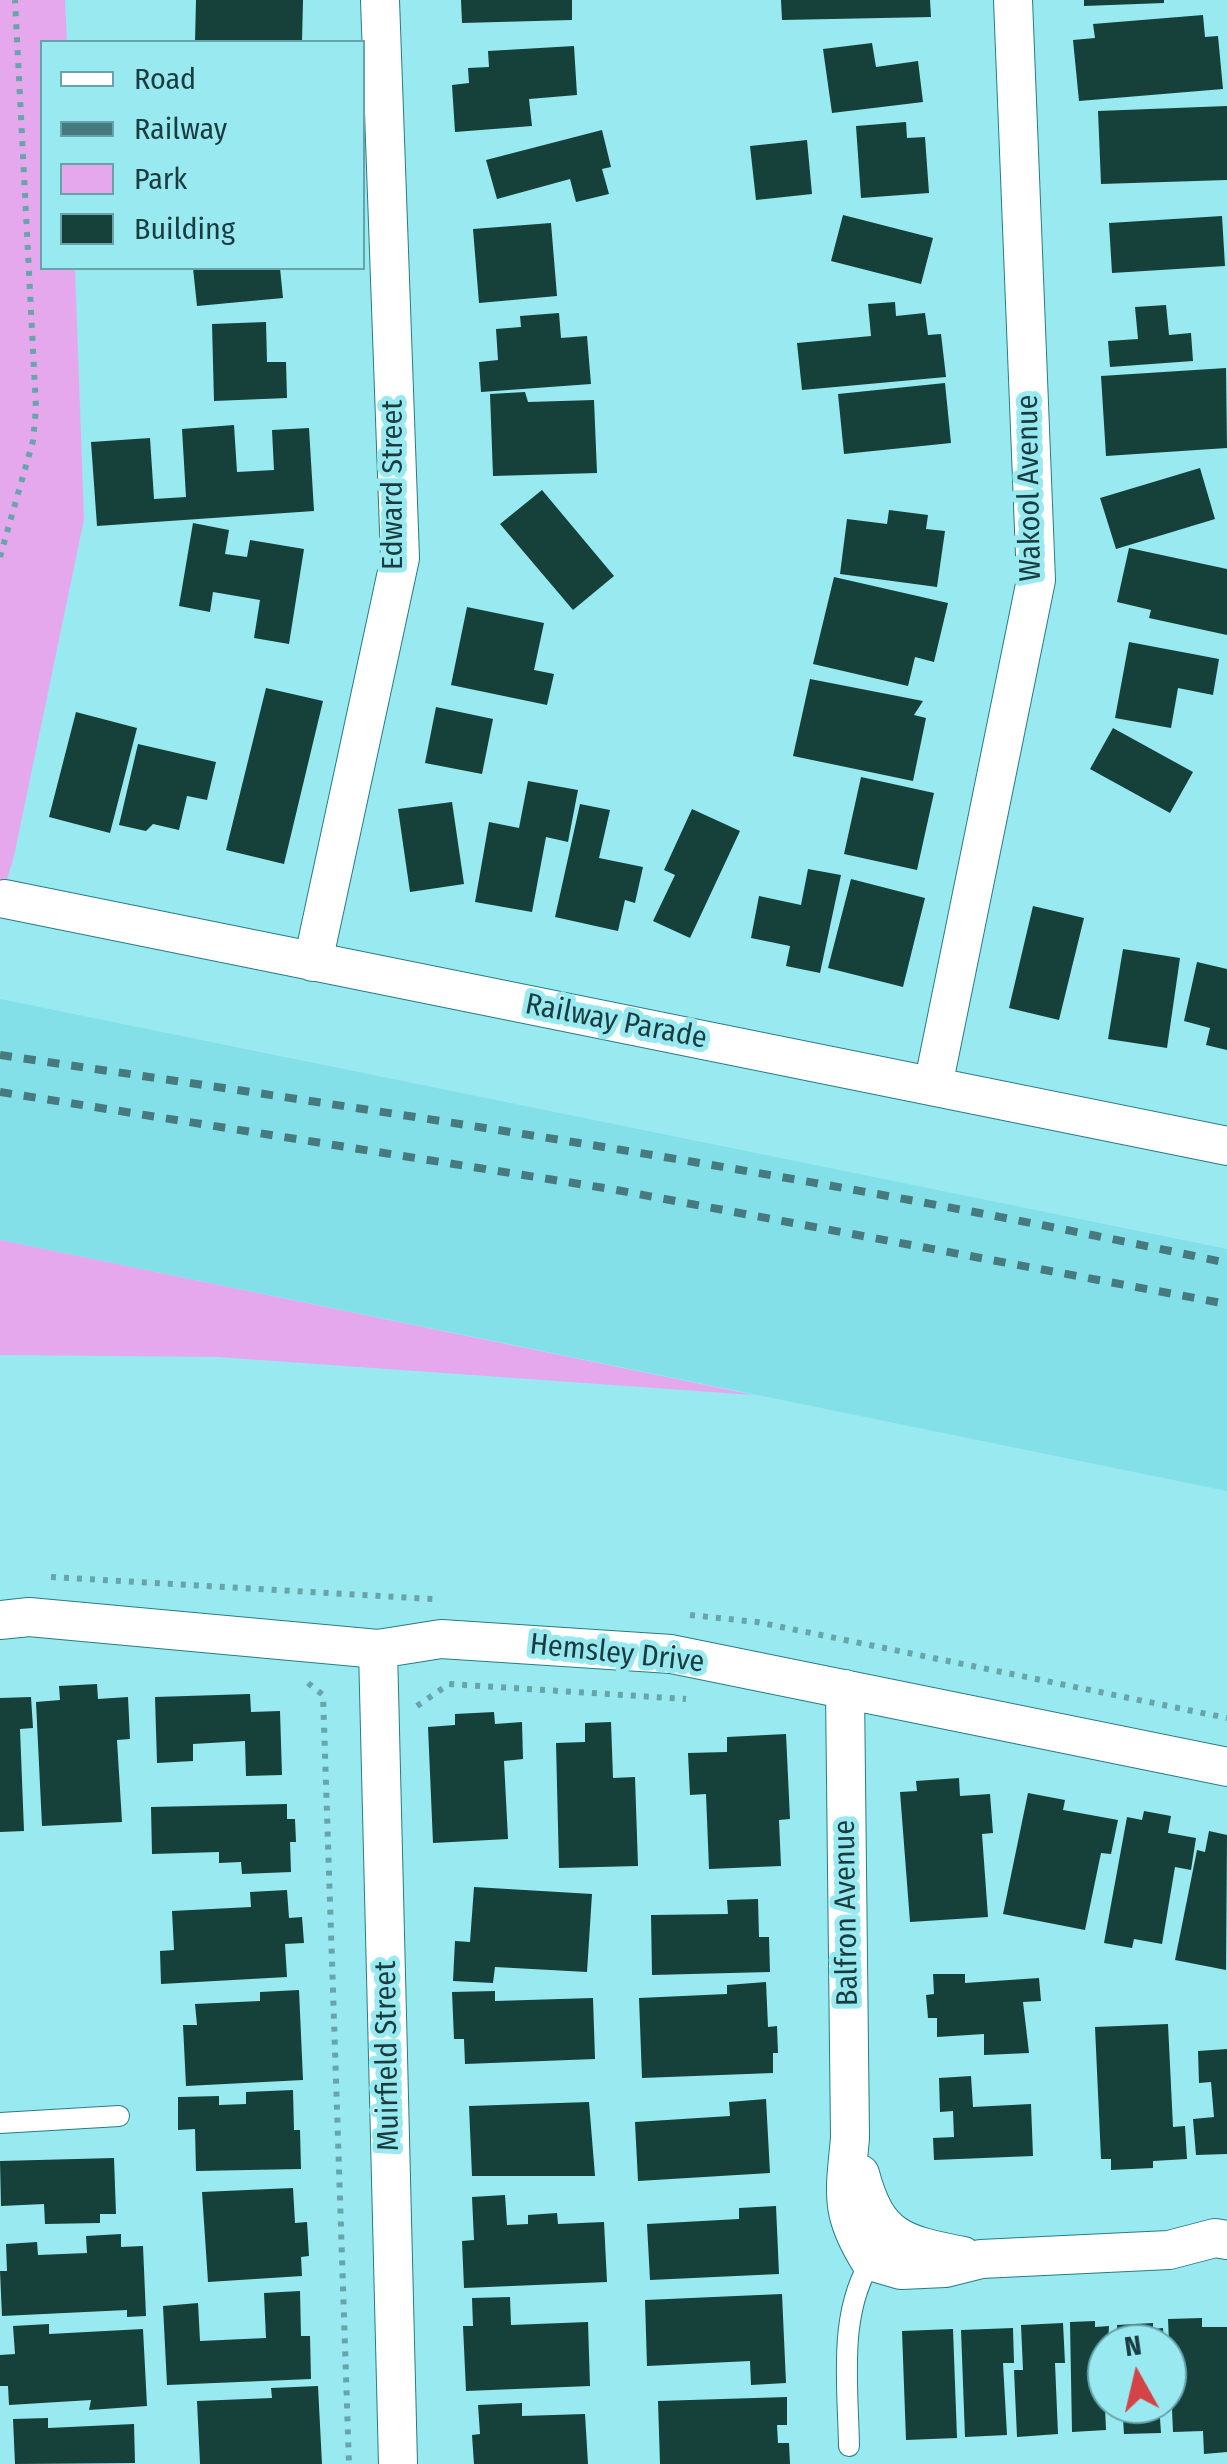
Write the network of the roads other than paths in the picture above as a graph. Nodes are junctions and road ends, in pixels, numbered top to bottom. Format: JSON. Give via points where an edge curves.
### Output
{"nodes":[{"id":1,"x":380,"y":0,"type":"edge"},
{"id":2,"x":1013,"y":0,"type":"edge"},
{"id":3,"x":5,"y":899,"type":"dead end"},
{"id":4,"x":313,"y":962,"type":"junction"},
{"id":5,"x":934,"y":1086,"type":"junction"},
{"id":6,"x":1227,"y":1146,"type":"edge"},
{"id":7,"x":0,"y":1620,"type":"edge"},
{"id":8,"x":378,"y":1649,"type":"junction"},
{"id":9,"x":844,"y":1689,"type":"junction"},
{"id":10,"x":1227,"y":1767,"type":"edge"},
{"id":11,"x":119,"y":2116,"type":"dead end"},
{"id":12,"x":0,"y":2123,"type":"edge"},
{"id":13,"x":1227,"y":2240,"type":"edge"},
{"id":14,"x":880,"y":2247,"type":"junction"},
{"id":15,"x":1169,"y":2250,"type":"junction"},
{"id":16,"x":1227,"y":2266,"type":"edge"},
{"id":17,"x":849,"y":2446,"type":"dead end"},
{"id":18,"x":398,"y":2464,"type":"edge"}],
"edges":[{"from":1,"to":4,"type":"street","name":"Edward Street","via":[[400,558]]},
{"from":2,"to":5,"type":"street","name":"Wakool Avenue","via":[[1036,580]]},
{"from":3,"to":4,"type":"street","name":"Railway Parade"},
{"from":4,"to":5,"type":"street","name":"Railway Parade"},
{"from":5,"to":6,"type":"street","name":"Railway Parade"},
{"from":7,"to":8,"type":"street","name":"Hemsley Drive","via":[[28,1617]]},
{"from":8,"to":9,"type":"street","name":"Hemsley Drive","via":[[441,1639],[671,1654]]},
{"from":8,"to":18,"type":"street","name":"Muirfield Street"},
{"from":9,"to":10,"type":"street","name":"Hemsley Drive"},
{"from":9,"to":14,"type":"street","name":"Balfron Avenue","via":[[850,2138]]},
{"from":11,"to":12,"type":"lane"},
{"from":13,"to":15,"type":"street"},
{"from":14,"to":15,"type":"street","via":[[982,2260]]},
{"from":14,"to":17,"type":"lane","via":[[852,2304]]},
{"from":15,"to":16,"type":"street"}]}
